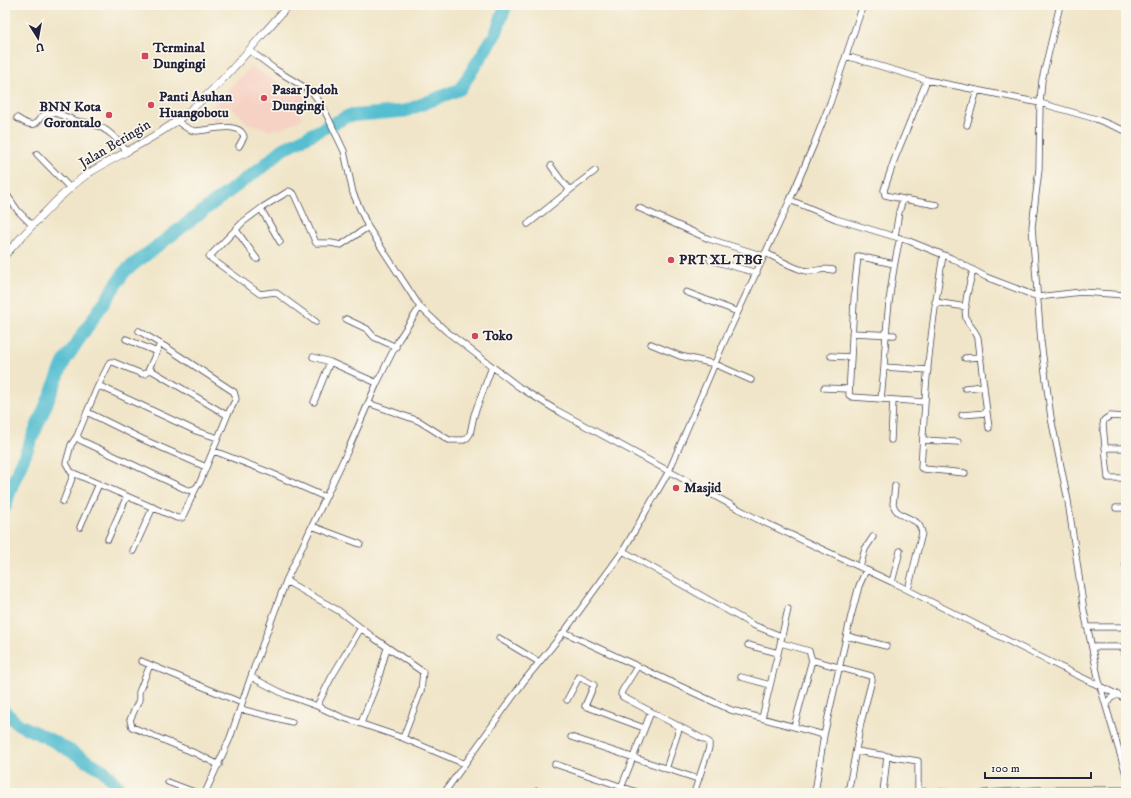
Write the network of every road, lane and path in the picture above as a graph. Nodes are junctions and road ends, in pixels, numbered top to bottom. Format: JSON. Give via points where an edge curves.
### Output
{"nodes":[{"id":1,"x":289,"y":5,"type":"edge"},
{"id":2,"x":863,"y":5,"type":"edge"},
{"id":3,"x":1060,"y":5,"type":"edge"},
{"id":4,"x":249,"y":50,"type":"junction"},
{"id":5,"x":846,"y":56,"type":"junction"},
{"id":6,"x":927,"y":80,"type":"junction"},
{"id":7,"x":977,"y":90,"type":"junction"},
{"id":8,"x":1040,"y":103,"type":"junction"},
{"id":9,"x":17,"y":118,"type":"dead end"},
{"id":10,"x":177,"y":121,"type":"junction"},
{"id":11,"x":967,"y":125,"type":"dead end"},
{"id":12,"x":1126,"y":131,"type":"edge"},
{"id":13,"x":239,"y":146,"type":"dead end"},
{"id":14,"x":127,"y":152,"type":"junction"},
{"id":15,"x":37,"y":154,"type":"dead end"},
{"id":16,"x":551,"y":166,"type":"dead end"},
{"id":17,"x":595,"y":171,"type":"dead end"},
{"id":18,"x":70,"y":188,"type":"junction"},
{"id":19,"x":570,"y":190,"type":"junction"},
{"id":20,"x":5,"y":192,"type":"edge"},
{"id":21,"x":903,"y":199,"type":"junction"},
{"id":22,"x":790,"y":200,"type":"junction"},
{"id":23,"x":937,"y":205,"type":"dead end"},
{"id":24,"x":640,"y":208,"type":"dead end"},
{"id":25,"x":261,"y":209,"type":"junction"},
{"id":26,"x":528,"y":224,"type":"dead end"},
{"id":27,"x":32,"y":225,"type":"junction"},
{"id":28,"x":368,"y":227,"type":"junction"},
{"id":29,"x":236,"y":230,"type":"junction"},
{"id":30,"x":897,"y":237,"type":"junction"},
{"id":31,"x":280,"y":242,"type":"dead end"},
{"id":32,"x":765,"y":254,"type":"junction"},
{"id":33,"x":5,"y":255,"type":"edge"},
{"id":34,"x":943,"y":255,"type":"junction"},
{"id":35,"x":257,"y":259,"type":"dead end"},
{"id":36,"x":710,"y":260,"type":"dead end"},
{"id":37,"x":894,"y":264,"type":"junction"},
{"id":38,"x":833,"y":270,"type":"dead end"},
{"id":39,"x":974,"y":270,"type":"junction"},
{"id":40,"x":757,"y":273,"type":"junction"},
{"id":41,"x":686,"y":292,"type":"dead end"},
{"id":42,"x":1126,"y":295,"type":"edge"},
{"id":43,"x":1038,"y":297,"type":"junction"},
{"id":44,"x":935,"y":302,"type":"junction"},
{"id":45,"x":420,"y":307,"type":"junction"},
{"id":46,"x":966,"y":307,"type":"junction"},
{"id":47,"x":738,"y":312,"type":"junction"},
{"id":48,"x":346,"y":319,"type":"dead end"},
{"id":49,"x":316,"y":322,"type":"dead end"},
{"id":50,"x":139,"y":331,"type":"dead end"},
{"id":51,"x":852,"y":333,"type":"junction"},
{"id":52,"x":885,"y":334,"type":"junction"},
{"id":53,"x":894,"y":335,"type":"dead end"},
{"id":54,"x":126,"y":339,"type":"dead end"},
{"id":55,"x":160,"y":344,"type":"junction"},
{"id":56,"x":651,"y":344,"type":"dead end"},
{"id":57,"x":396,"y":346,"type":"junction"},
{"id":58,"x":157,"y":352,"type":"junction"},
{"id":59,"x":831,"y":356,"type":"dead end"},
{"id":60,"x":313,"y":357,"type":"dead end"},
{"id":61,"x":851,"y":357,"type":"junction"},
{"id":62,"x":981,"y":357,"type":"junction"},
{"id":63,"x":965,"y":358,"type":"dead end"},
{"id":64,"x":330,"y":362,"type":"junction"},
{"id":65,"x":715,"y":364,"type":"junction"},
{"id":66,"x":492,"y":367,"type":"junction"},
{"id":67,"x":884,"y":367,"type":"junction"},
{"id":68,"x":928,"y":370,"type":"junction"},
{"id":69,"x":148,"y":371,"type":"junction"},
{"id":70,"x":751,"y":380,"type":"dead end"},
{"id":71,"x":377,"y":383,"type":"junction"},
{"id":72,"x":984,"y":386,"type":"junction"},
{"id":73,"x":96,"y":388,"type":"junction"},
{"id":74,"x":824,"y":388,"type":"dead end"},
{"id":75,"x":965,"y":388,"type":"dead end"},
{"id":76,"x":849,"y":389,"type":"junction"},
{"id":77,"x":881,"y":399,"type":"junction"},
{"id":78,"x":894,"y":400,"type":"junction"},
{"id":79,"x":314,"y":402,"type":"dead end"},
{"id":80,"x":925,"y":402,"type":"junction"},
{"id":81,"x":368,"y":403,"type":"junction"},
{"id":82,"x":87,"y":412,"type":"junction"},
{"id":83,"x":986,"y":413,"type":"junction"},
{"id":84,"x":228,"y":414,"type":"junction"},
{"id":85,"x":962,"y":415,"type":"dead end"},
{"id":86,"x":1126,"y":417,"type":"edge"},
{"id":87,"x":988,"y":428,"type":"dead end"},
{"id":88,"x":77,"y":436,"type":"junction"},
{"id":89,"x":218,"y":438,"type":"junction"},
{"id":90,"x":891,"y":440,"type":"dead end"},
{"id":91,"x":923,"y":440,"type":"junction"},
{"id":92,"x":958,"y":442,"type":"dead end"},
{"id":93,"x":1105,"y":448,"type":"junction"},
{"id":94,"x":1126,"y":448,"type":"edge"},
{"id":95,"x":214,"y":451,"type":"junction"},
{"id":96,"x":206,"y":467,"type":"junction"},
{"id":97,"x":669,"y":471,"type":"junction"},
{"id":98,"x":74,"y":473,"type":"junction"},
{"id":99,"x":964,"y":473,"type":"dead end"},
{"id":100,"x":1126,"y":478,"type":"edge"},
{"id":101,"x":99,"y":484,"type":"junction"},
{"id":102,"x":895,"y":486,"type":"dead end"},
{"id":103,"x":196,"y":488,"type":"junction"},
{"id":104,"x":127,"y":496,"type":"junction"},
{"id":105,"x":325,"y":497,"type":"junction"},
{"id":106,"x":63,"y":502,"type":"dead end"},
{"id":107,"x":153,"y":507,"type":"junction"},
{"id":108,"x":1116,"y":508,"type":"dead end"},
{"id":109,"x":1126,"y":508,"type":"edge"},
{"id":110,"x":312,"y":526,"type":"junction"},
{"id":111,"x":80,"y":527,"type":"dead end"},
{"id":112,"x":872,"y":536,"type":"dead end"},
{"id":113,"x":108,"y":539,"type":"dead end"},
{"id":114,"x":1126,"y":540,"type":"edge"},
{"id":115,"x":360,"y":544,"type":"dead end"},
{"id":116,"x":133,"y":551,"type":"dead end"},
{"id":117,"x":623,"y":551,"type":"junction"},
{"id":118,"x":900,"y":551,"type":"dead end"},
{"id":119,"x":1126,"y":566,"type":"edge"},
{"id":120,"x":863,"y":568,"type":"junction"},
{"id":121,"x":286,"y":581,"type":"junction"},
{"id":122,"x":892,"y":582,"type":"junction"},
{"id":123,"x":908,"y":590,"type":"junction"},
{"id":124,"x":788,"y":609,"type":"dead end"},
{"id":125,"x":1087,"y":627,"type":"junction"},
{"id":126,"x":1120,"y":627,"type":"dead end"},
{"id":127,"x":361,"y":628,"type":"junction"},
{"id":128,"x":564,"y":632,"type":"junction"},
{"id":129,"x":781,"y":636,"type":"junction"},
{"id":130,"x":847,"y":636,"type":"junction"},
{"id":131,"x":498,"y":638,"type":"dead end"},
{"id":132,"x":781,"y":643,"type":"junction"},
{"id":133,"x":748,"y":645,"type":"dead end"},
{"id":134,"x":886,"y":646,"type":"dead end"},
{"id":135,"x":1092,"y":647,"type":"junction"},
{"id":136,"x":387,"y":648,"type":"junction"},
{"id":137,"x":778,"y":653,"type":"junction"},
{"id":138,"x":1126,"y":655,"type":"edge"},
{"id":139,"x":812,"y":660,"type":"junction"},
{"id":140,"x":141,"y":661,"type":"dead end"},
{"id":141,"x":539,"y":662,"type":"junction"},
{"id":142,"x":150,"y":665,"type":"junction"},
{"id":143,"x":637,"y":667,"type":"junction"},
{"id":144,"x":840,"y":667,"type":"junction"},
{"id":145,"x":251,"y":677,"type":"junction"},
{"id":146,"x":741,"y":677,"type":"dead end"},
{"id":147,"x":770,"y":685,"type":"junction"},
{"id":148,"x":1100,"y":686,"type":"junction"},
{"id":149,"x":1118,"y":695,"type":"junction"},
{"id":150,"x":1126,"y":699,"type":"edge"},
{"id":151,"x":567,"y":700,"type":"dead end"},
{"id":152,"x":242,"y":703,"type":"junction"},
{"id":153,"x":317,"y":706,"type":"junction"},
{"id":154,"x":240,"y":709,"type":"junction"},
{"id":155,"x":1106,"y":709,"type":"junction"},
{"id":156,"x":651,"y":712,"type":"junction"},
{"id":157,"x":762,"y":718,"type":"junction"},
{"id":158,"x":292,"y":722,"type":"dead end"},
{"id":159,"x":361,"y":723,"type":"junction"},
{"id":160,"x":680,"y":726,"type":"junction"},
{"id":161,"x":794,"y":727,"type":"junction"},
{"id":162,"x":644,"y":728,"type":"junction"},
{"id":163,"x":824,"y":735,"type":"junction"},
{"id":164,"x":571,"y":737,"type":"dead end"},
{"id":165,"x":403,"y":738,"type":"junction"},
{"id":166,"x":856,"y":751,"type":"junction"},
{"id":167,"x":887,"y":756,"type":"junction"},
{"id":168,"x":633,"y":757,"type":"junction"},
{"id":169,"x":465,"y":764,"type":"junction"},
{"id":170,"x":555,"y":764,"type":"dead end"},
{"id":171,"x":218,"y":765,"type":"junction"},
{"id":172,"x":666,"y":769,"type":"junction"},
{"id":173,"x":1126,"y":774,"type":"edge"},
{"id":174,"x":698,"y":779,"type":"junction"},
{"id":175,"x":168,"y":782,"type":"dead end"},
{"id":176,"x":621,"y":787,"type":"junction"},
{"id":177,"x":1126,"y":790,"type":"edge"},
{"id":178,"x":918,"y":792,"type":"edge"},
{"id":179,"x":1036,"y":792,"type":"edge"},
{"id":180,"x":196,"y":793,"type":"edge"},
{"id":181,"x":205,"y":793,"type":"edge"},
{"id":182,"x":444,"y":793,"type":"edge"},
{"id":183,"x":619,"y":793,"type":"edge"},
{"id":184,"x":640,"y":793,"type":"edge"},
{"id":185,"x":694,"y":793,"type":"edge"},
{"id":186,"x":815,"y":793,"type":"edge"},
{"id":187,"x":848,"y":793,"type":"edge"},
{"id":188,"x":883,"y":793,"type":"edge"},
{"id":189,"x":960,"y":793,"type":"edge"},
{"id":190,"x":984,"y":793,"type":"edge"}],
"edges":[{"from":1,"to":4,"type":"street","name":"Jalan Beringin"},
{"from":2,"to":5,"type":"street"},
{"from":3,"to":8,"type":"street","via":[[1042,80]]},
{"from":4,"to":10,"type":"street","name":"Jalan Beringin","via":[[202,100]]},
{"from":4,"to":28,"type":"street","via":[[312,92],[322,105],[344,152],[354,193]]},
{"from":5,"to":6,"type":"street"},
{"from":5,"to":22,"type":"street","via":[[830,103]]},
{"from":6,"to":7,"type":"street"},
{"from":6,"to":21,"type":"street","via":[[884,190],[885,195]]},
{"from":7,"to":8,"type":"street"},
{"from":7,"to":11,"type":"street"},
{"from":8,"to":12,"type":"street","via":[[1096,119]]},
{"from":8,"to":43,"type":"street","via":[[1038,169],[1032,227]]},
{"from":9,"to":14,"type":"street","via":[[33,125],[43,116],[56,113],[75,121],[92,123],[108,131]]},
{"from":10,"to":13,"type":"street","via":[[196,131],[228,128],[240,130],[244,137]]},
{"from":10,"to":14,"type":"street","name":"Jalan Beringin"},
{"from":14,"to":18,"type":"street","name":"Jalan Beringin","via":[[89,173]]},
{"from":15,"to":18,"type":"street"},
{"from":16,"to":19,"type":"street"},
{"from":17,"to":19,"type":"street"},
{"from":18,"to":27,"type":"street","name":"Jalan Beringin"},
{"from":19,"to":26,"type":"street"},
{"from":20,"to":27,"type":"street"},
{"from":21,"to":23,"type":"street"},
{"from":21,"to":30,"type":"street"},
{"from":22,"to":30,"type":"street"},
{"from":22,"to":32,"type":"street"},
{"from":24,"to":32,"type":"street","via":[[709,238]]},
{"from":25,"to":28,"type":"street","via":[[289,192],[294,194],[316,243],[341,245]]},
{"from":25,"to":29,"type":"street","via":[[242,222]]},
{"from":25,"to":31,"type":"street"},
{"from":27,"to":33,"type":"street","name":"Jalan Beringin"},
{"from":28,"to":45,"type":"street"},
{"from":29,"to":35,"type":"street"},
{"from":29,"to":49,"type":"street","via":[[209,257],[260,294],[274,292]]},
{"from":30,"to":34,"type":"street"},
{"from":30,"to":37,"type":"street"},
{"from":32,"to":38,"type":"street","via":[[807,271],[823,268]]},
{"from":32,"to":40,"type":"street"},
{"from":34,"to":39,"type":"street"},
{"from":34,"to":44,"type":"street"},
{"from":36,"to":40,"type":"street"},
{"from":37,"to":51,"type":"street","via":[[858,256]]},
{"from":37,"to":52,"type":"street"},
{"from":39,"to":43,"type":"street"},
{"from":39,"to":46,"type":"street"},
{"from":40,"to":47,"type":"street"},
{"from":41,"to":47,"type":"street"},
{"from":42,"to":43,"type":"street","via":[[1081,292]]},
{"from":43,"to":125,"type":"street","via":[[1050,411],[1068,501]]},
{"from":44,"to":46,"type":"street"},
{"from":44,"to":68,"type":"street"},
{"from":45,"to":57,"type":"street"},
{"from":45,"to":66,"type":"street"},
{"from":46,"to":62,"type":"street","via":[[967,319],[976,331]]},
{"from":47,"to":65,"type":"street"},
{"from":48,"to":57,"type":"street","via":[[367,329],[374,337]]},
{"from":50,"to":55,"type":"street"},
{"from":51,"to":52,"type":"street"},
{"from":51,"to":61,"type":"street"},
{"from":52,"to":53,"type":"street"},
{"from":52,"to":67,"type":"street"},
{"from":54,"to":58,"type":"street"},
{"from":55,"to":58,"type":"street"},
{"from":55,"to":84,"type":"street","via":[[234,392],[236,399]]},
{"from":56,"to":65,"type":"street","via":[[680,356]]},
{"from":57,"to":71,"type":"street"},
{"from":58,"to":69,"type":"street"},
{"from":59,"to":61,"type":"street"},
{"from":60,"to":64,"type":"street"},
{"from":61,"to":76,"type":"street"},
{"from":62,"to":63,"type":"street"},
{"from":62,"to":72,"type":"street"},
{"from":64,"to":71,"type":"street"},
{"from":64,"to":79,"type":"street"},
{"from":65,"to":70,"type":"street"},
{"from":65,"to":97,"type":"street"},
{"from":66,"to":81,"type":"street","via":[[474,415],[470,436],[464,440],[449,440],[419,421]]},
{"from":66,"to":97,"type":"street","via":[[556,410]]},
{"from":67,"to":68,"type":"street"},
{"from":67,"to":77,"type":"street"},
{"from":68,"to":80,"type":"street"},
{"from":69,"to":73,"type":"street","via":[[142,374],[111,362]]},
{"from":69,"to":84,"type":"street","via":[[151,370]]},
{"from":71,"to":81,"type":"street"},
{"from":72,"to":75,"type":"street"},
{"from":72,"to":83,"type":"street"},
{"from":73,"to":82,"type":"street"},
{"from":73,"to":89,"type":"street","via":[[102,387],[196,431]]},
{"from":74,"to":76,"type":"street"},
{"from":76,"to":77,"type":"street","via":[[849,395],[852,397]]},
{"from":77,"to":78,"type":"street"},
{"from":78,"to":80,"type":"street"},
{"from":78,"to":90,"type":"street"},
{"from":80,"to":91,"type":"street"},
{"from":81,"to":105,"type":"street"},
{"from":82,"to":88,"type":"street"},
{"from":82,"to":96,"type":"street"},
{"from":83,"to":85,"type":"street"},
{"from":83,"to":87,"type":"street"},
{"from":84,"to":89,"type":"street"},
{"from":86,"to":93,"type":"street","via":[[1110,416],[1104,420]]},
{"from":88,"to":98,"type":"street","via":[[71,445],[66,463]]},
{"from":88,"to":103,"type":"street","via":[[80,440],[170,483],[187,490]]},
{"from":89,"to":95,"type":"street"},
{"from":91,"to":92,"type":"street"},
{"from":91,"to":99,"type":"street","via":[[921,468]]},
{"from":93,"to":94,"type":"street"},
{"from":93,"to":100,"type":"street","via":[[1108,478]]},
{"from":95,"to":96,"type":"street"},
{"from":95,"to":105,"type":"street"},
{"from":96,"to":103,"type":"street"},
{"from":97,"to":117,"type":"street"},
{"from":97,"to":120,"type":"street","via":[[757,519]]},
{"from":98,"to":101,"type":"street"},
{"from":98,"to":106,"type":"street"},
{"from":101,"to":104,"type":"street"},
{"from":101,"to":111,"type":"street"},
{"from":102,"to":123,"type":"street","via":[[893,504],[899,513],[912,518],[920,525],[922,533]]},
{"from":103,"to":107,"type":"street","via":[[182,518]]},
{"from":104,"to":107,"type":"street"},
{"from":104,"to":113,"type":"street"},
{"from":105,"to":110,"type":"street"},
{"from":107,"to":116,"type":"street"},
{"from":108,"to":109,"type":"street"},
{"from":110,"to":115,"type":"street"},
{"from":110,"to":121,"type":"street"},
{"from":112,"to":120,"type":"street","via":[[865,549]]},
{"from":114,"to":119,"type":"street"},
{"from":117,"to":128,"type":"street"},
{"from":117,"to":129,"type":"street","via":[[753,625]]},
{"from":118,"to":122,"type":"street"},
{"from":120,"to":122,"type":"street"},
{"from":120,"to":130,"type":"street"},
{"from":121,"to":127,"type":"street","via":[[339,611]]},
{"from":121,"to":145,"type":"street"},
{"from":122,"to":123,"type":"street"},
{"from":123,"to":148,"type":"street"},
{"from":124,"to":129,"type":"street"},
{"from":125,"to":126,"type":"street"},
{"from":125,"to":135,"type":"street"},
{"from":127,"to":136,"type":"street"},
{"from":127,"to":153,"type":"street"},
{"from":128,"to":141,"type":"street"},
{"from":128,"to":143,"type":"street"},
{"from":129,"to":132,"type":"street"},
{"from":130,"to":134,"type":"street"},
{"from":130,"to":144,"type":"street"},
{"from":131,"to":141,"type":"street"},
{"from":132,"to":137,"type":"street"},
{"from":132,"to":139,"type":"street","via":[[809,651]]},
{"from":133,"to":137,"type":"street"},
{"from":135,"to":138,"type":"street","via":[[1124,647]]},
{"from":135,"to":148,"type":"street"},
{"from":136,"to":159,"type":"street","via":[[377,683]]},
{"from":136,"to":165,"type":"street","via":[[423,672],[421,691]]},
{"from":137,"to":147,"type":"street"},
{"from":139,"to":144,"type":"street"},
{"from":139,"to":161,"type":"street"},
{"from":140,"to":142,"type":"street"},
{"from":141,"to":169,"type":"street"},
{"from":142,"to":152,"type":"street"},
{"from":142,"to":171,"type":"street","via":[[130,720],[132,726]]},
{"from":143,"to":156,"type":"street","via":[[622,691],[622,696]]},
{"from":143,"to":157,"type":"street","via":[[731,710]]},
{"from":144,"to":163,"type":"street"},
{"from":144,"to":166,"type":"street","via":[[870,675],[872,678]]},
{"from":145,"to":152,"type":"street"},
{"from":145,"to":153,"type":"street"},
{"from":146,"to":147,"type":"street"},
{"from":147,"to":157,"type":"street"},
{"from":148,"to":149,"type":"street"},
{"from":148,"to":155,"type":"street"},
{"from":149,"to":150,"type":"street"},
{"from":149,"to":155,"type":"street","via":[[1109,700]]},
{"from":151,"to":162,"type":"street","via":[[580,677],[594,685],[585,706]]},
{"from":152,"to":154,"type":"street"},
{"from":153,"to":159,"type":"street"},
{"from":154,"to":158,"type":"street"},
{"from":154,"to":171,"type":"street"},
{"from":155,"to":173,"type":"street"},
{"from":156,"to":160,"type":"street"},
{"from":156,"to":162,"type":"street"},
{"from":157,"to":161,"type":"street"},
{"from":159,"to":165,"type":"street"},
{"from":160,"to":172,"type":"street"},
{"from":160,"to":174,"type":"street","via":[[708,740],[710,744]]},
{"from":161,"to":163,"type":"street"},
{"from":162,"to":168,"type":"street"},
{"from":163,"to":186,"type":"street"},
{"from":164,"to":168,"type":"street"},
{"from":165,"to":169,"type":"street"},
{"from":166,"to":167,"type":"street"},
{"from":166,"to":187,"type":"street"},
{"from":167,"to":178,"type":"street","via":[[918,761]]},
{"from":167,"to":188,"type":"street"},
{"from":168,"to":172,"type":"street"},
{"from":168,"to":176,"type":"street"},
{"from":169,"to":182,"type":"street"},
{"from":170,"to":176,"type":"street"},
{"from":171,"to":181,"type":"street"},
{"from":172,"to":174,"type":"street"},
{"from":174,"to":185,"type":"street"},
{"from":175,"to":180,"type":"street"},
{"from":176,"to":183,"type":"street"},
{"from":176,"to":184,"type":"street"},
{"from":177,"to":179,"type":"street"},
{"from":178,"to":189,"type":"street"},
{"from":179,"to":190,"type":"street"}]}
